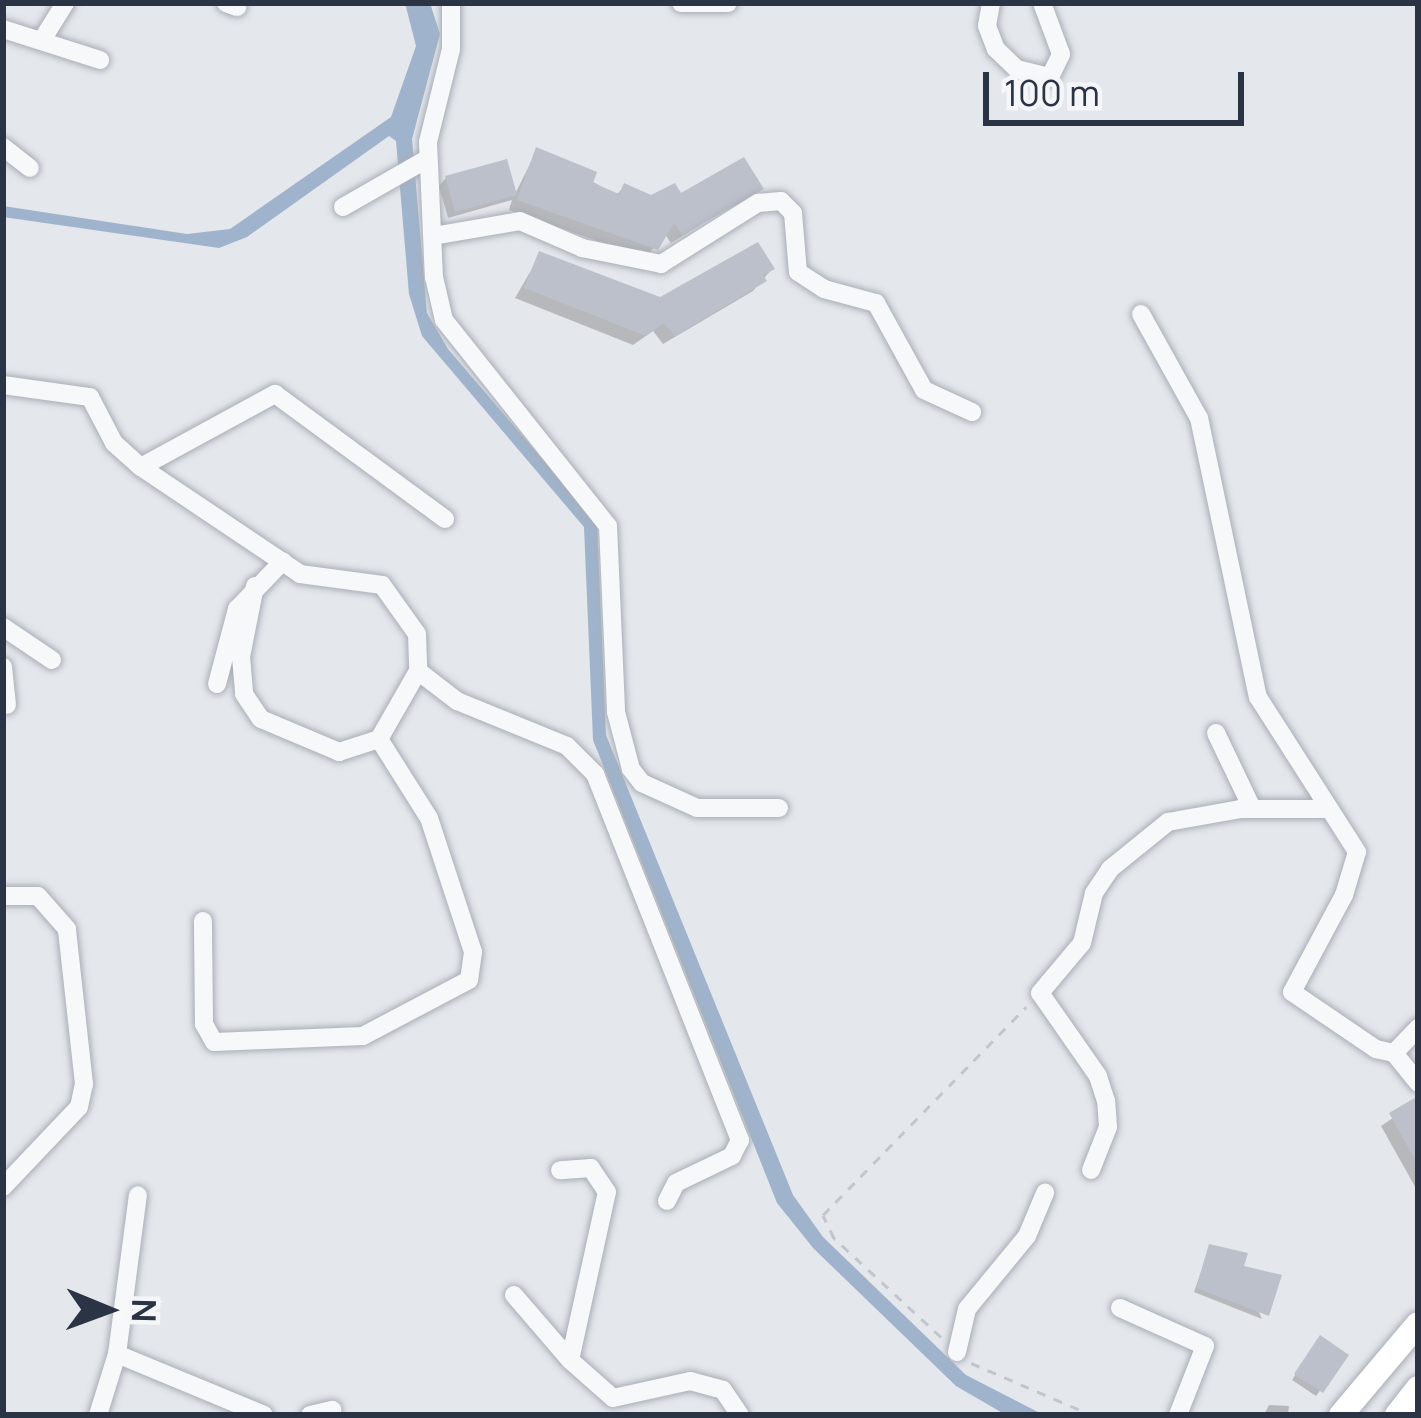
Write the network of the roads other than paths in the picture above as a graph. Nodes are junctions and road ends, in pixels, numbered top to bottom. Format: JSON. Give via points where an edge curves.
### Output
{"nodes":[{"id":1,"x":65,"y":3,"type":"edge"},
{"id":2,"x":452,"y":3,"type":"edge"},
{"id":3,"x":681,"y":3,"type":"edge"},
{"id":4,"x":728,"y":3,"type":"edge"},
{"id":5,"x":991,"y":3,"type":"edge"},
{"id":6,"x":1042,"y":3,"type":"edge"},
{"id":7,"x":3,"y":29,"type":"edge"},
{"id":8,"x":42,"y":40,"type":"junction"},
{"id":9,"x":100,"y":60,"type":"dead end"},
{"id":10,"x":3,"y":147,"type":"edge"},
{"id":11,"x":423,"y":161,"type":"junction"},
{"id":12,"x":30,"y":168,"type":"dead end"},
{"id":13,"x":343,"y":207,"type":"dead end"},
{"id":14,"x":433,"y":236,"type":"junction"},
{"id":15,"x":1141,"y":314,"type":"dead end"},
{"id":16,"x":3,"y":385,"type":"edge"},
{"id":17,"x":972,"y":412,"type":"dead end"},
{"id":18,"x":141,"y":467,"type":"junction"},
{"id":19,"x":445,"y":518,"type":"dead end"},
{"id":20,"x":283,"y":561,"type":"junction"},
{"id":21,"x":255,"y":586,"type":"junction"},
{"id":22,"x":3,"y":626,"type":"edge"},
{"id":23,"x":52,"y":660,"type":"dead end"},
{"id":24,"x":3,"y":667,"type":"edge"},
{"id":25,"x":418,"y":671,"type":"junction"},
{"id":26,"x":217,"y":684,"type":"dead end"},
{"id":27,"x":7,"y":705,"type":"dead end"},
{"id":28,"x":1216,"y":733,"type":"dead end"},
{"id":29,"x":379,"y":739,"type":"junction"},
{"id":30,"x":779,"y":808,"type":"dead end"},
{"id":31,"x":1252,"y":808,"type":"junction"},
{"id":32,"x":1324,"y":809,"type":"junction"},
{"id":33,"x":5,"y":896,"type":"edge"},
{"id":34,"x":203,"y":921,"type":"dead end"},
{"id":35,"x":1418,"y":1028,"type":"edge"},
{"id":36,"x":1394,"y":1052,"type":"junction"},
{"id":37,"x":1418,"y":1083,"type":"edge"},
{"id":38,"x":560,"y":1170,"type":"dead end"},
{"id":39,"x":1091,"y":1170,"type":"dead end"},
{"id":40,"x":3,"y":1187,"type":"edge"},
{"id":41,"x":1045,"y":1193,"type":"dead end"},
{"id":42,"x":137,"y":1196,"type":"dead end"},
{"id":43,"x":667,"y":1201,"type":"dead end"},
{"id":44,"x":514,"y":1295,"type":"dead end"},
{"id":45,"x":1120,"y":1308,"type":"dead end"},
{"id":46,"x":1418,"y":1324,"type":"edge"},
{"id":47,"x":957,"y":1352,"type":"road end"},
{"id":48,"x":117,"y":1354,"type":"junction"},
{"id":49,"x":570,"y":1360,"type":"junction"},
{"id":50,"x":1418,"y":1388,"type":"edge"},
{"id":51,"x":332,"y":1410,"type":"dead end"},
{"id":52,"x":98,"y":1415,"type":"edge"},
{"id":53,"x":264,"y":1415,"type":"edge"},
{"id":54,"x":310,"y":1415,"type":"edge"},
{"id":55,"x":740,"y":1415,"type":"edge"},
{"id":56,"x":1178,"y":1415,"type":"edge"},
{"id":57,"x":1341,"y":1415,"type":"edge"},
{"id":58,"x":1397,"y":1415,"type":"edge"}],
"edges":[{"from":1,"to":8,"type":"street"},
{"from":2,"to":11,"type":"street","via":[[451,49]]},
{"from":3,"to":4,"type":"street"},
{"from":5,"to":6,"type":"street","via":[[987,26],[997,49],[1017,69],[1050,76],[1060,54]]},
{"from":7,"to":8,"type":"street"},
{"from":8,"to":9,"type":"street"},
{"from":10,"to":12,"type":"street"},
{"from":11,"to":13,"type":"street"},
{"from":11,"to":14,"type":"street"},
{"from":14,"to":17,"type":"street","via":[[520,221],[582,248],[661,264],[758,203],[781,201],[793,213],[798,272],[824,289],[876,303],[924,390]]},
{"from":14,"to":30,"type":"street","via":[[444,320],[608,526],[616,712],[631,770],[698,808]]},
{"from":15,"to":32,"type":"street","via":[[1198,418],[1258,697]]},
{"from":16,"to":18,"type":"street","via":[[90,397],[114,443]]},
{"from":18,"to":19,"type":"street","via":[[275,394]]},
{"from":18,"to":20,"type":"street"},
{"from":20,"to":21,"type":"street"},
{"from":20,"to":25,"type":"street","via":[[301,574],[365,578],[395,595],[417,634]]},
{"from":21,"to":26,"type":"street","via":[[236,609]]},
{"from":21,"to":29,"type":"street","via":[[241,657],[244,694],[261,719],[339,752]]},
{"from":22,"to":23,"type":"street"},
{"from":24,"to":27,"type":"street"},
{"from":25,"to":29,"type":"street"},
{"from":25,"to":43,"type":"street","via":[[457,700],[567,746],[595,774],[740,1140],[732,1156],[676,1183]]},
{"from":28,"to":31,"type":"street"},
{"from":29,"to":34,"type":"street","via":[[429,818],[474,966],[454,991],[363,1036],[206,1036]]},
{"from":31,"to":32,"type":"street"},
{"from":31,"to":39,"type":"street","via":[[1168,822],[1148,833],[1110,869],[1094,893],[1082,943],[1040,993],[1098,1076],[1106,1101],[1108,1127]]},
{"from":32,"to":36,"type":"street","via":[[1342,820],[1357,851],[1344,895],[1292,992],[1376,1049]]},
{"from":33,"to":40,"type":"street","via":[[38,896],[67,928],[84,1084],[79,1108]]},
{"from":35,"to":36,"type":"street"},
{"from":36,"to":37,"type":"street"},
{"from":38,"to":49,"type":"street","via":[[591,1168],[607,1192]]},
{"from":41,"to":47,"type":"street","via":[[1027,1236],[967,1309]]},
{"from":42,"to":48,"type":"street"},
{"from":44,"to":49,"type":"street"},
{"from":45,"to":56,"type":"street","via":[[1205,1346]]},
{"from":46,"to":57,"type":"main road"},
{"from":48,"to":52,"type":"street"},
{"from":48,"to":53,"type":"street"},
{"from":49,"to":55,"type":"street","via":[[614,1398],[690,1382],[723,1390]]},
{"from":50,"to":58,"type":"main road"},
{"from":51,"to":54,"type":"street"}]}
